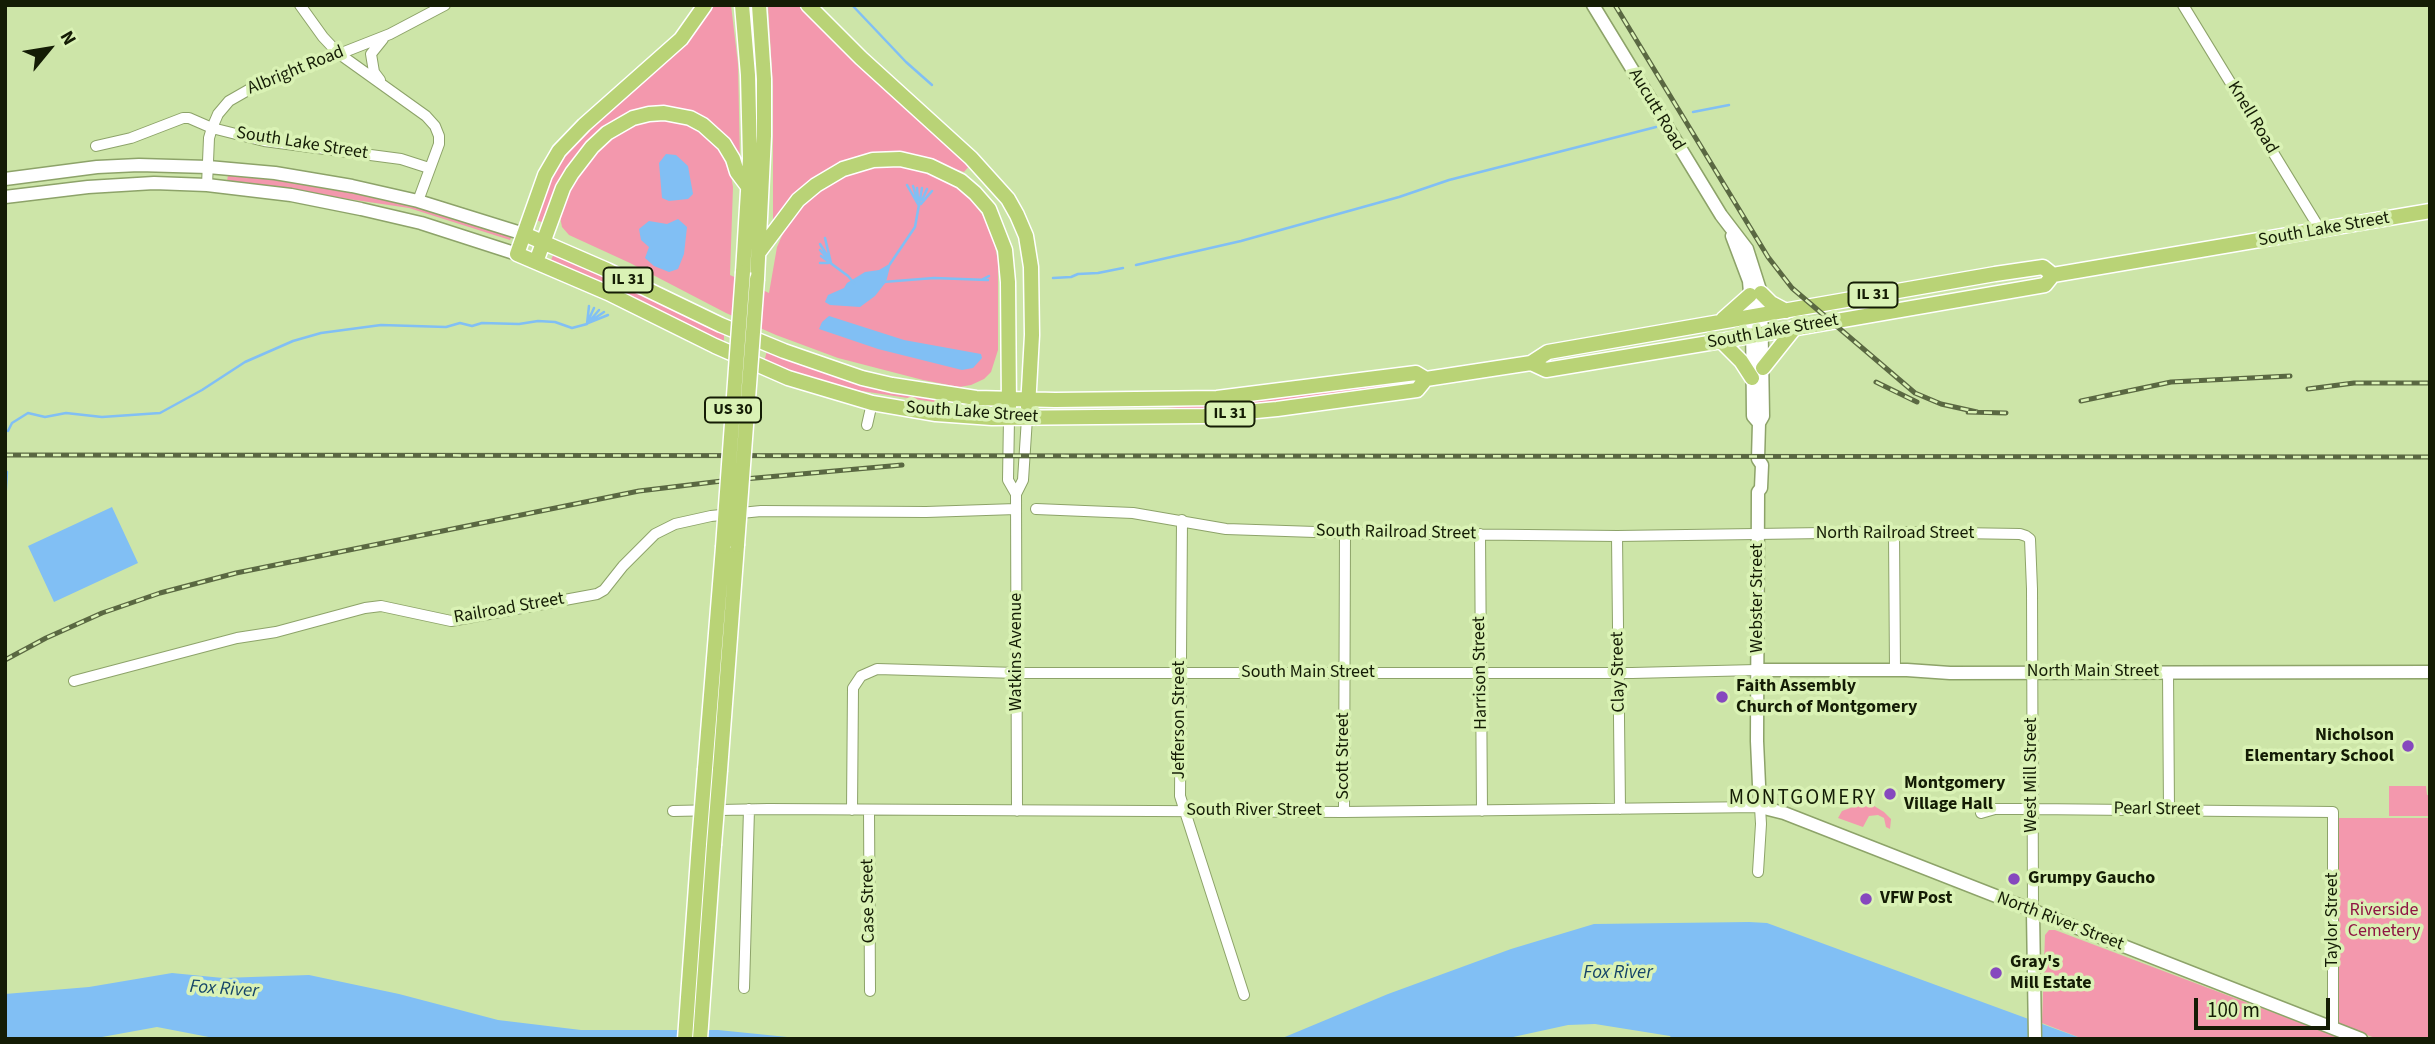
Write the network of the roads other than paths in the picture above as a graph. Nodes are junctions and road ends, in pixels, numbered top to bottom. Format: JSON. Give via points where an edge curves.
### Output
{"nodes":[{"id":1,"x":300,"y":5,"type":"edge"},
{"id":2,"x":445,"y":5,"type":"edge"},
{"id":3,"x":705,"y":5,"type":"edge"},
{"id":4,"x":742,"y":5,"type":"edge"},
{"id":5,"x":759,"y":5,"type":"edge"},
{"id":6,"x":808,"y":5,"type":"edge"},
{"id":7,"x":1593,"y":5,"type":"edge"},
{"id":8,"x":2183,"y":5,"type":"edge"},
{"id":9,"x":390,"y":34,"type":"junction"},
{"id":10,"x":338,"y":53,"type":"junction"},
{"id":11,"x":384,"y":86,"type":"junction"},
{"id":12,"x":212,"y":128,"type":"junction"},
{"id":13,"x":96,"y":146,"type":"dead end"},
{"id":14,"x":208,"y":167,"type":"junction"},
{"id":15,"x":429,"y":168,"type":"junction"},
{"id":16,"x":5,"y":179,"type":"edge"},
{"id":17,"x":207,"y":185,"type":"junction"},
{"id":18,"x":749,"y":188,"type":"junction"},
{"id":19,"x":5,"y":197,"type":"edge"},
{"id":20,"x":418,"y":201,"type":"junction"},
{"id":21,"x":2430,"y":212,"type":"edge"},
{"id":22,"x":1721,"y":215,"type":"joint"},
{"id":23,"x":2321,"y":231,"type":"junction"},
{"id":24,"x":524,"y":234,"type":"junction"},
{"id":25,"x":544,"y":242,"type":"junction"},
{"id":26,"x":759,"y":252,"type":"junction"},
{"id":27,"x":517,"y":254,"type":"junction"},
{"id":28,"x":536,"y":262,"type":"junction"},
{"id":29,"x":2053,"y":275,"type":"junction"},
{"id":30,"x":1756,"y":294,"type":"junction"},
{"id":31,"x":1786,"y":311,"type":"junction"},
{"id":32,"x":1757,"y":315,"type":"junction"},
{"id":33,"x":1719,"y":322,"type":"junction"},
{"id":34,"x":1794,"y":328,"type":"junction"},
{"id":35,"x":1757,"y":335,"type":"junction"},
{"id":36,"x":1721,"y":341,"type":"junction"},
{"id":37,"x":1531,"y":363,"type":"junction"},
{"id":38,"x":1757,"y":373,"type":"junction"},
{"id":39,"x":1426,"y":379,"type":"junction"},
{"id":40,"x":1009,"y":399,"type":"junction"},
{"id":41,"x":1029,"y":400,"type":"junction"},
{"id":42,"x":873,"y":403,"type":"junction"},
{"id":43,"x":1009,"y":418,"type":"junction"},
{"id":44,"x":1027,"y":418,"type":"junction"},
{"id":45,"x":867,"y":425,"type":"dead end"},
{"id":46,"x":1016,"y":494,"type":"junction"},
{"id":47,"x":1016,"y":509,"type":"junction"},
{"id":48,"x":1036,"y":509,"type":"dead end"},
{"id":49,"x":1182,"y":520,"type":"junction"},
{"id":50,"x":1894,"y":532,"type":"junction"},
{"id":51,"x":1345,"y":533,"type":"junction"},
{"id":52,"x":1480,"y":534,"type":"junction"},
{"id":53,"x":1758,"y":534,"type":"junction"},
{"id":54,"x":1617,"y":536,"type":"junction"},
{"id":55,"x":2031,"y":540,"type":"joint"},
{"id":56,"x":730,"y":546,"type":"junction"},
{"id":57,"x":1757,"y":670,"type":"junction"},
{"id":58,"x":1895,"y":670,"type":"junction"},
{"id":59,"x":2168,"y":672,"type":"junction"},
{"id":60,"x":2430,"y":672,"type":"edge"},
{"id":61,"x":1017,"y":673,"type":"junction"},
{"id":62,"x":1180,"y":673,"type":"junction"},
{"id":63,"x":1344,"y":673,"type":"junction"},
{"id":64,"x":1481,"y":673,"type":"junction"},
{"id":65,"x":1619,"y":673,"type":"junction"},
{"id":66,"x":2032,"y":673,"type":"junction"},
{"id":67,"x":74,"y":681,"type":"dead end"},
{"id":68,"x":1760,"y":807,"type":"junction"},
{"id":69,"x":749,"y":809,"type":"junction"},
{"id":70,"x":1620,"y":809,"type":"junction"},
{"id":71,"x":2032,"y":809,"type":"junction"},
{"id":72,"x":852,"y":810,"type":"junction"},
{"id":73,"x":869,"y":810,"type":"junction"},
{"id":74,"x":2169,"y":810,"type":"junction"},
{"id":75,"x":673,"y":811,"type":"dead end"},
{"id":76,"x":1017,"y":811,"type":"junction"},
{"id":77,"x":1184,"y":811,"type":"junction"},
{"id":78,"x":1482,"y":811,"type":"junction"},
{"id":79,"x":1344,"y":812,"type":"junction"},
{"id":80,"x":2333,"y":812,"type":"joint"},
{"id":81,"x":1981,"y":813,"type":"dead end"},
{"id":82,"x":1758,"y":872,"type":"dead end"},
{"id":83,"x":2033,"y":912,"type":"junction"},
{"id":84,"x":699,"y":955,"type":"junction"},
{"id":85,"x":744,"y":988,"type":"dead end"},
{"id":86,"x":870,"y":991,"type":"dead end"},
{"id":87,"x":1244,"y":995,"type":"dead end"},
{"id":88,"x":2333,"y":1028,"type":"junction"},
{"id":89,"x":685,"y":1039,"type":"edge"},
{"id":90,"x":700,"y":1039,"type":"edge"},
{"id":91,"x":2035,"y":1039,"type":"edge"},
{"id":92,"x":2361,"y":1039,"type":"edge"}],
"edges":[{"from":1,"to":10,"type":"street"},
{"from":2,"to":9,"type":"street","name":"Albright Road"},
{"from":3,"to":24,"type":"main road","via":[[681,39],[564,145],[545,175]]},
{"from":4,"to":18,"type":"main road","number":"US 30"},
{"from":5,"to":26,"type":"main road","number":"US 30","via":[[764,125]]},
{"from":6,"to":41,"type":"main road","via":[[1008,198],[1026,236],[1031,267]]},
{"from":7,"to":22,"type":"street","name":"Aucutt Road"},
{"from":8,"to":23,"type":"street","name":"Knell Road"},
{"from":9,"to":10,"type":"street","name":"Albright Road"},
{"from":9,"to":11,"type":"street","via":[[371,54],[374,72]]},
{"from":10,"to":11,"type":"street"},
{"from":10,"to":12,"type":"street","name":"Albright Road","via":[[239,94],[223,107]]},
{"from":11,"to":15,"type":"street","via":[[438,131],[439,144]]},
{"from":12,"to":13,"type":"street","name":"South Lake Street","via":[[183,118]]},
{"from":12,"to":14,"type":"street","name":"Albright Road"},
{"from":12,"to":15,"type":"street","name":"South Lake Street","via":[[264,141],[401,159]]},
{"from":14,"to":16,"type":"street","number":"IL 31","via":[[105,166]]},
{"from":14,"to":17,"type":"street","name":"Albright Road"},
{"from":14,"to":20,"type":"street","number":"IL 31","via":[[302,177]]},
{"from":15,"to":20,"type":"street"},
{"from":17,"to":19,"type":"street","number":"IL 31","via":[[113,185]]},
{"from":17,"to":27,"type":"street","name":"South Lake Street","number":"IL 31","via":[[329,202],[421,223]]},
{"from":18,"to":25,"type":"main road","via":[[724,144],[703,125],[677,115],[649,114],[614,128],[581,160],[563,188]]},
{"from":18,"to":56,"type":"main road","number":"US 30","bridge":true},
{"from":20,"to":24,"type":"street","name":"South Lake Street","number":"IL 31"},
{"from":21,"to":23,"type":"main road","name":"South Lake Street","number":"IL 31"},
{"from":22,"to":30,"type":"street","name":"Webster Street"},
{"from":23,"to":29,"type":"main road","name":"South Lake Street","number":"IL 31"},
{"from":24,"to":25,"type":"main road","name":"South Lake Street","number":"IL 31"},
{"from":24,"to":27,"type":"main road"},
{"from":25,"to":28,"type":"main road"},
{"from":25,"to":40,"type":"main road","name":"South Lake Street","number":"IL 31","via":[[721,326],[829,367],[917,391]]},
{"from":26,"to":40,"type":"main road","via":[[807,192],[850,167],[900,159],[930,166],[961,181],[989,209],[1005,250]]},
{"from":26,"to":56,"type":"main road","number":"US 30","bridge":true},
{"from":27,"to":28,"type":"main road","name":"South Lake Street","number":"IL 31"},
{"from":28,"to":42,"type":"main road","name":"South Lake Street","number":"IL 31","via":[[774,373]]},
{"from":29,"to":31,"type":"main road","name":"South Lake Street","number":"IL 31","via":[[2043,267]]},
{"from":29,"to":34,"type":"main road","name":"South Lake Street","number":"IL 31","via":[[2045,285]]},
{"from":30,"to":31,"type":"main road"},
{"from":30,"to":32,"type":"street","name":"Webster Street"},
{"from":30,"to":33,"type":"main road"},
{"from":31,"to":32,"type":"main road","name":"South Lake Street","number":"IL 31"},
{"from":32,"to":33,"type":"main road","name":"South Lake Street","number":"IL 31"},
{"from":32,"to":35,"type":"street","name":"Webster Street"},
{"from":33,"to":37,"type":"main road","name":"South Lake Street","number":"IL 31","via":[[1548,352]]},
{"from":34,"to":35,"type":"main road","name":"South Lake Street","number":"IL 31"},
{"from":34,"to":38,"type":"main road"},
{"from":35,"to":36,"type":"main road","name":"South Lake Street","number":"IL 31"},
{"from":35,"to":38,"type":"street","name":"Webster Street"},
{"from":36,"to":37,"type":"main road","name":"South Lake Street","number":"IL 31","via":[[1546,370]]},
{"from":36,"to":38,"type":"main road"},
{"from":37,"to":39,"type":"main road","name":"South Lake Street","number":"IL 31"},
{"from":38,"to":53,"type":"street","name":"Webster Street","via":[[1763,416],[1754,462]]},
{"from":39,"to":41,"type":"main road","name":"South Lake Street","number":"IL 31","via":[[1416,373],[1217,398]]},
{"from":39,"to":44,"type":"main road","name":"South Lake Street","number":"IL 31","via":[[1418,390],[1244,413]]},
{"from":40,"to":41,"type":"main road","name":"South Lake Street","number":"IL 31"},
{"from":40,"to":43,"type":"main road"},
{"from":41,"to":44,"type":"main road"},
{"from":42,"to":43,"type":"main road","name":"South Lake Street","number":"IL 31","via":[[936,414]]},
{"from":42,"to":45,"type":"street"},
{"from":43,"to":44,"type":"main road","name":"South Lake Street","number":"IL 31"},
{"from":43,"to":46,"type":"street","name":"Watkins Avenue","via":[[1009,480]]},
{"from":44,"to":46,"type":"street","name":"Watkins Avenue","via":[[1023,480]]},
{"from":46,"to":47,"type":"street","name":"Watkins Avenue"},
{"from":47,"to":61,"type":"street","name":"Watkins Avenue"},
{"from":47,"to":67,"type":"street","name":"Railroad Street","via":[[761,511],[711,516],[655,534],[597,593],[451,621],[381,606],[365,608]]},
{"from":48,"to":49,"type":"street","name":"South Railroad Street"},
{"from":49,"to":51,"type":"street","name":"South Railroad Street","via":[[1226,529]]},
{"from":49,"to":62,"type":"street","name":"Jefferson Street"},
{"from":50,"to":53,"type":"street","name":"North Railroad Street"},
{"from":50,"to":55,"type":"street","name":"North Railroad Street","via":[[2020,534]]},
{"from":50,"to":58,"type":"street"},
{"from":51,"to":52,"type":"street","name":"South Railroad Street"},
{"from":51,"to":63,"type":"street","name":"Scott Street"},
{"from":52,"to":54,"type":"street","name":"South Railroad Street"},
{"from":52,"to":64,"type":"street","name":"Harrison Street"},
{"from":53,"to":54,"type":"street","name":"South Railroad Street"},
{"from":53,"to":57,"type":"street","name":"Webster Street"},
{"from":54,"to":65,"type":"street","name":"Clay Street"},
{"from":55,"to":66,"type":"street","name":"West Mill Street"},
{"from":56,"to":84,"type":"main road","number":"US 30","bridge":true},
{"from":57,"to":58,"type":"street","name":"North Main Street"},
{"from":57,"to":65,"type":"street","name":"South Main Street"},
{"from":57,"to":68,"type":"street","name":"Webster Street"},
{"from":58,"to":66,"type":"street","name":"North Main Street"},
{"from":59,"to":60,"type":"street","name":"North Main Street"},
{"from":59,"to":66,"type":"street","name":"North Main Street"},
{"from":59,"to":74,"type":"street"},
{"from":61,"to":62,"type":"street","name":"South Main Street"},
{"from":61,"to":72,"type":"street","name":"South Main Street","via":[[877,669],[860,676],[852,688]]},
{"from":61,"to":76,"type":"street","name":"Watkins Avenue"},
{"from":62,"to":63,"type":"street","name":"South Main Street"},
{"from":62,"to":77,"type":"street","name":"Jefferson Street","via":[[1180,796]]},
{"from":63,"to":64,"type":"street","name":"South Main Street"},
{"from":63,"to":79,"type":"street","name":"Scott Street"},
{"from":64,"to":65,"type":"street","name":"South Main Street"},
{"from":64,"to":78,"type":"street","name":"Harrison Street"},
{"from":65,"to":70,"type":"street","name":"Clay Street"},
{"from":66,"to":71,"type":"street","name":"West Mill Street"},
{"from":68,"to":70,"type":"street","name":"South River Street"},
{"from":68,"to":82,"type":"street","name":"Webster Street"},
{"from":68,"to":83,"type":"street","name":"North River Street"},
{"from":69,"to":72,"type":"street","name":"South River Street"},
{"from":69,"to":75,"type":"street","name":"South River Street"},
{"from":69,"to":85,"type":"street"},
{"from":70,"to":78,"type":"street","name":"South River Street"},
{"from":71,"to":74,"type":"street","name":"Pearl Street"},
{"from":71,"to":81,"type":"street","name":"Pearl Street"},
{"from":71,"to":83,"type":"street","name":"West Mill Street"},
{"from":72,"to":73,"type":"street","name":"South River Street"},
{"from":73,"to":76,"type":"street","name":"South River Street"},
{"from":73,"to":86,"type":"street","name":"Case Street"},
{"from":74,"to":80,"type":"street","name":"Pearl Street"},
{"from":76,"to":77,"type":"street","name":"South River Street"},
{"from":77,"to":79,"type":"street","name":"South River Street"},
{"from":77,"to":87,"type":"street","name":"Jefferson Street"},
{"from":78,"to":79,"type":"street","name":"South River Street"},
{"from":80,"to":88,"type":"street","name":"Taylor Street"},
{"from":83,"to":88,"type":"street","name":"North River Street"},
{"from":83,"to":91,"type":"street","name":"West Mill Street"},
{"from":84,"to":89,"type":"main road","number":"US 30"},
{"from":84,"to":90,"type":"main road","number":"US 30"},
{"from":88,"to":92,"type":"street","name":"North River Street"}]}
